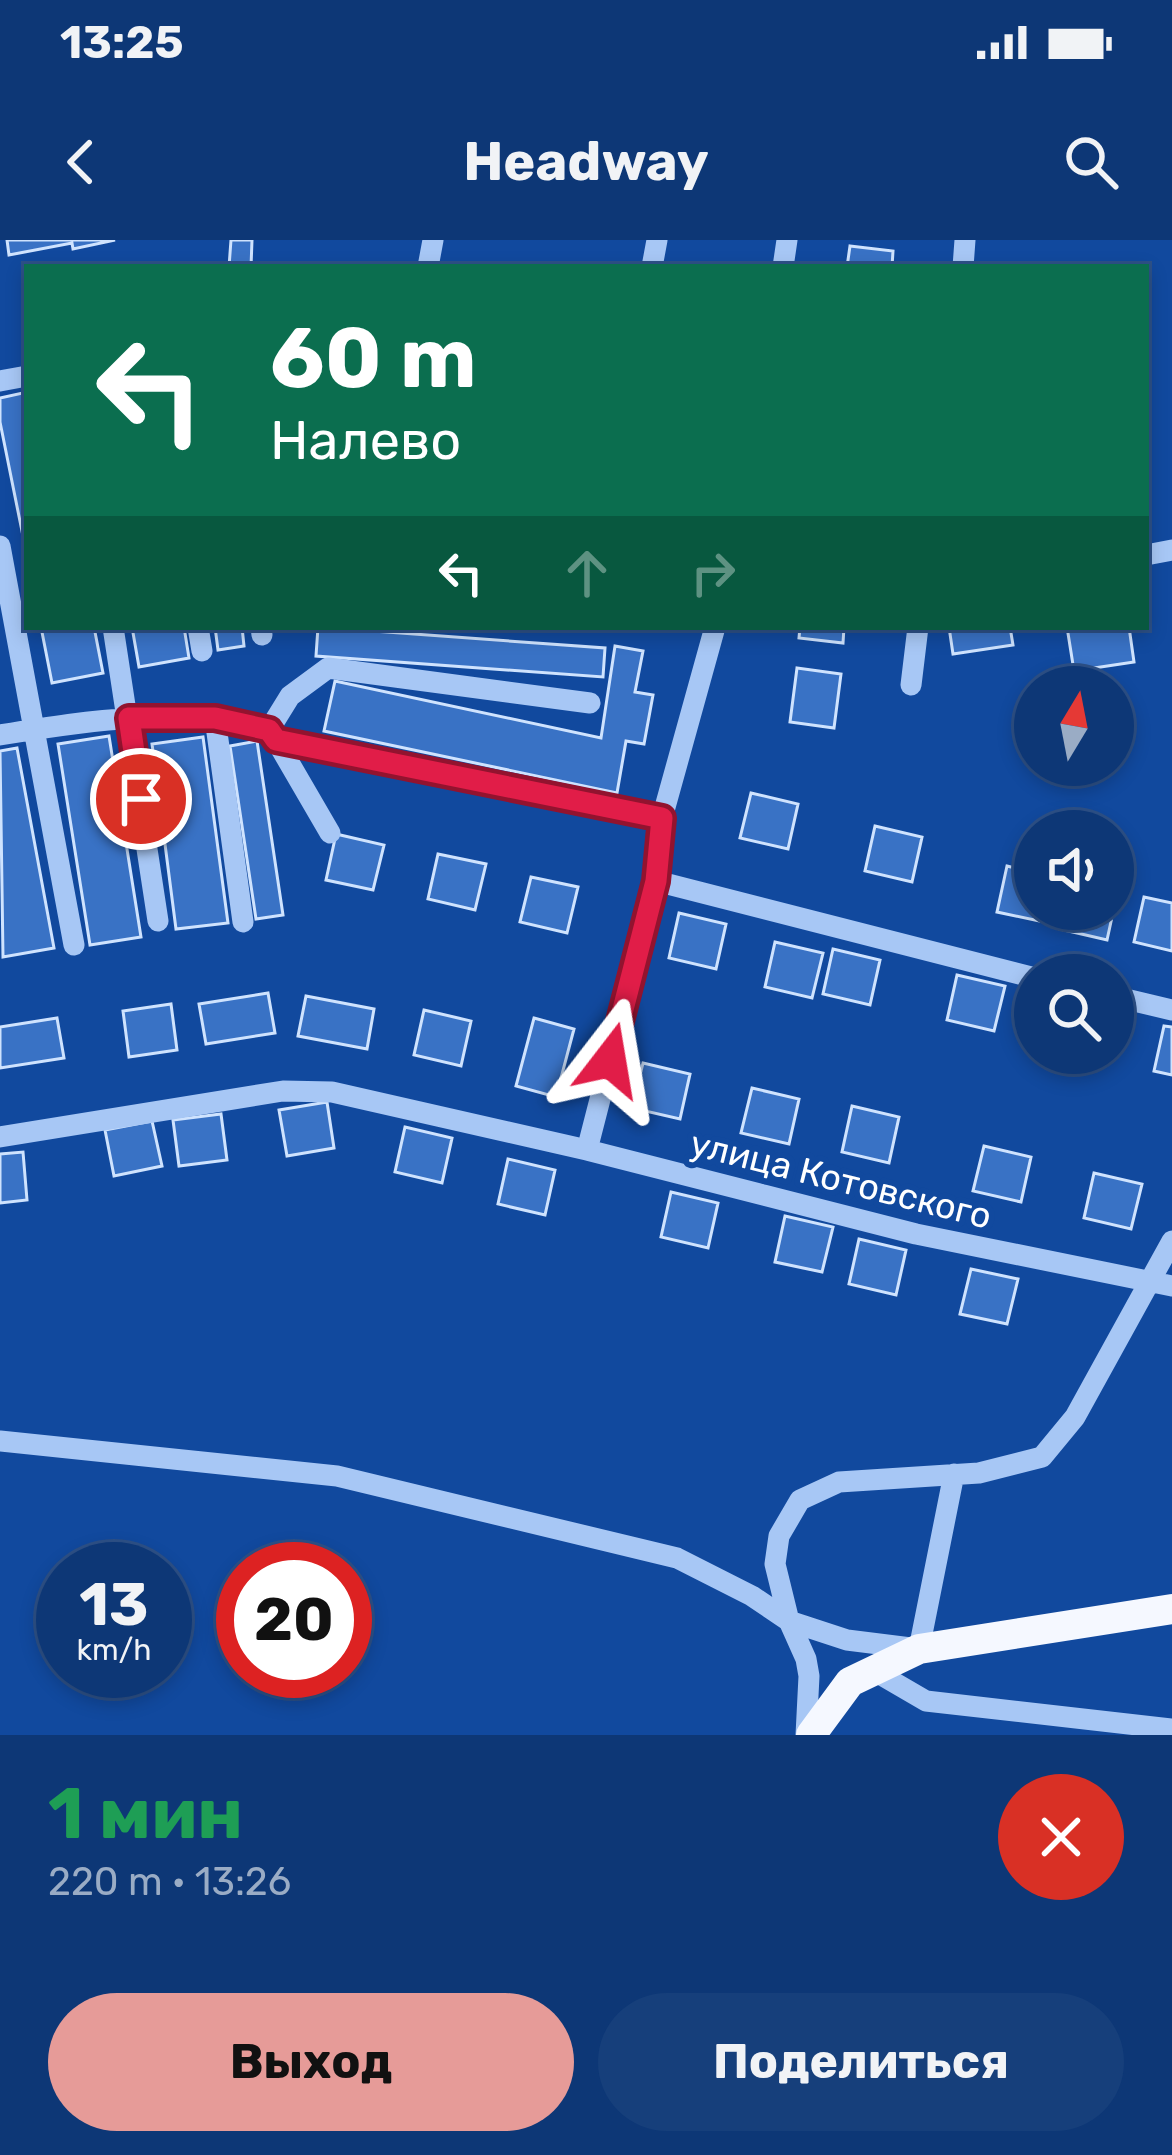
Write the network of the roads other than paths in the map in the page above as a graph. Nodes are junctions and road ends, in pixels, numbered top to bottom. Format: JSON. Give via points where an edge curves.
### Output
{"nodes":[{"id":1,"x":0,"y":546,"type":"edge"},
{"id":2,"x":114,"y":630,"type":"edge"},
{"id":3,"x":198,"y":630,"type":"edge"},
{"id":4,"x":714,"y":630,"type":"edge"},
{"id":5,"x":918,"y":630,"type":"edge"},
{"id":6,"x":202,"y":652,"type":"dead end"},
{"id":7,"x":911,"y":685,"type":"dead end"},
{"id":8,"x":590,"y":703,"type":"dead end"},
{"id":9,"x":129,"y":718,"type":"junction"},
{"id":10,"x":215,"y":718,"type":"junction"},
{"id":11,"x":36,"y":729,"type":"junction"},
{"id":12,"x":0,"y":735,"type":"edge"},
{"id":13,"x":273,"y":735,"type":"junction"},
{"id":14,"x":662,"y":818,"type":"junction"},
{"id":15,"x":330,"y":833,"type":"dead end"},
{"id":16,"x":656,"y":881,"type":"junction"},
{"id":17,"x":158,"y":921,"type":"dead end"},
{"id":18,"x":243,"y":922,"type":"dead end"},
{"id":19,"x":74,"y":945,"type":"dead end"},
{"id":20,"x":1014,"y":973,"type":"edge"},
{"id":21,"x":1134,"y":1002,"type":"edge"},
{"id":22,"x":1172,"y":1010,"type":"edge"},
{"id":23,"x":0,"y":1137,"type":"edge"},
{"id":24,"x":586,"y":1150,"type":"junction"},
{"id":25,"x":1172,"y":1241,"type":"edge"},
{"id":26,"x":1147,"y":1281,"type":"junction"},
{"id":27,"x":1172,"y":1286,"type":"edge"},
{"id":28,"x":0,"y":1441,"type":"edge"},
{"id":29,"x":954,"y":1474,"type":"junction"},
{"id":30,"x":1172,"y":1609,"type":"edge"},
{"id":31,"x":789,"y":1621,"type":"junction"},
{"id":32,"x":919,"y":1649,"type":"junction"},
{"id":33,"x":872,"y":1669,"type":"junction"},
{"id":34,"x":1172,"y":1729,"type":"edge"},
{"id":35,"x":808,"y":1735,"type":"edge"}],
"edges":[{"from":1,"to":11,"type":"lane"},
{"from":2,"to":9,"type":"lane"},
{"from":3,"to":6,"type":"lane"},
{"from":4,"to":14,"type":"lane"},
{"from":5,"to":7,"type":"lane"},
{"from":8,"to":13,"type":"lane","via":[[328,668],[290,697]]},
{"from":9,"to":10,"type":"lane"},
{"from":9,"to":11,"type":"lane"},
{"from":9,"to":17,"type":"lane"},
{"from":10,"to":13,"type":"lane"},
{"from":10,"to":18,"type":"lane"},
{"from":11,"to":12,"type":"lane"},
{"from":11,"to":19,"type":"lane"},
{"from":13,"to":14,"type":"lane"},
{"from":13,"to":15,"type":"lane"},
{"from":14,"to":16,"type":"lane"},
{"from":16,"to":20,"type":"lane"},
{"from":16,"to":24,"type":"lane"},
{"from":21,"to":22,"type":"lane"},
{"from":23,"to":24,"type":"lane","name":"улица Котовского","via":[[299,1091]]},
{"from":24,"to":26,"type":"lane","name":"улица Котовского","via":[[916,1234]]},
{"from":25,"to":26,"type":"lane"},
{"from":26,"to":27,"type":"lane","name":"улица Котовского"},
{"from":26,"to":29,"type":"lane","via":[[1075,1418],[1042,1457]]},
{"from":28,"to":31,"type":"lane","via":[[337,1477],[677,1558]]},
{"from":29,"to":31,"type":"lane","via":[[839,1482],[800,1500],[779,1536],[775,1564]]},
{"from":29,"to":32,"type":"lane"},
{"from":30,"to":32,"type":"main road"},
{"from":31,"to":32,"type":"lane","via":[[847,1640]]},
{"from":31,"to":35,"type":"lane","via":[[806,1660]]},
{"from":32,"to":33,"type":"main road"},
{"from":33,"to":34,"type":"lane","via":[[926,1701]]},
{"from":33,"to":35,"type":"main road","via":[[850,1682]]}]}
